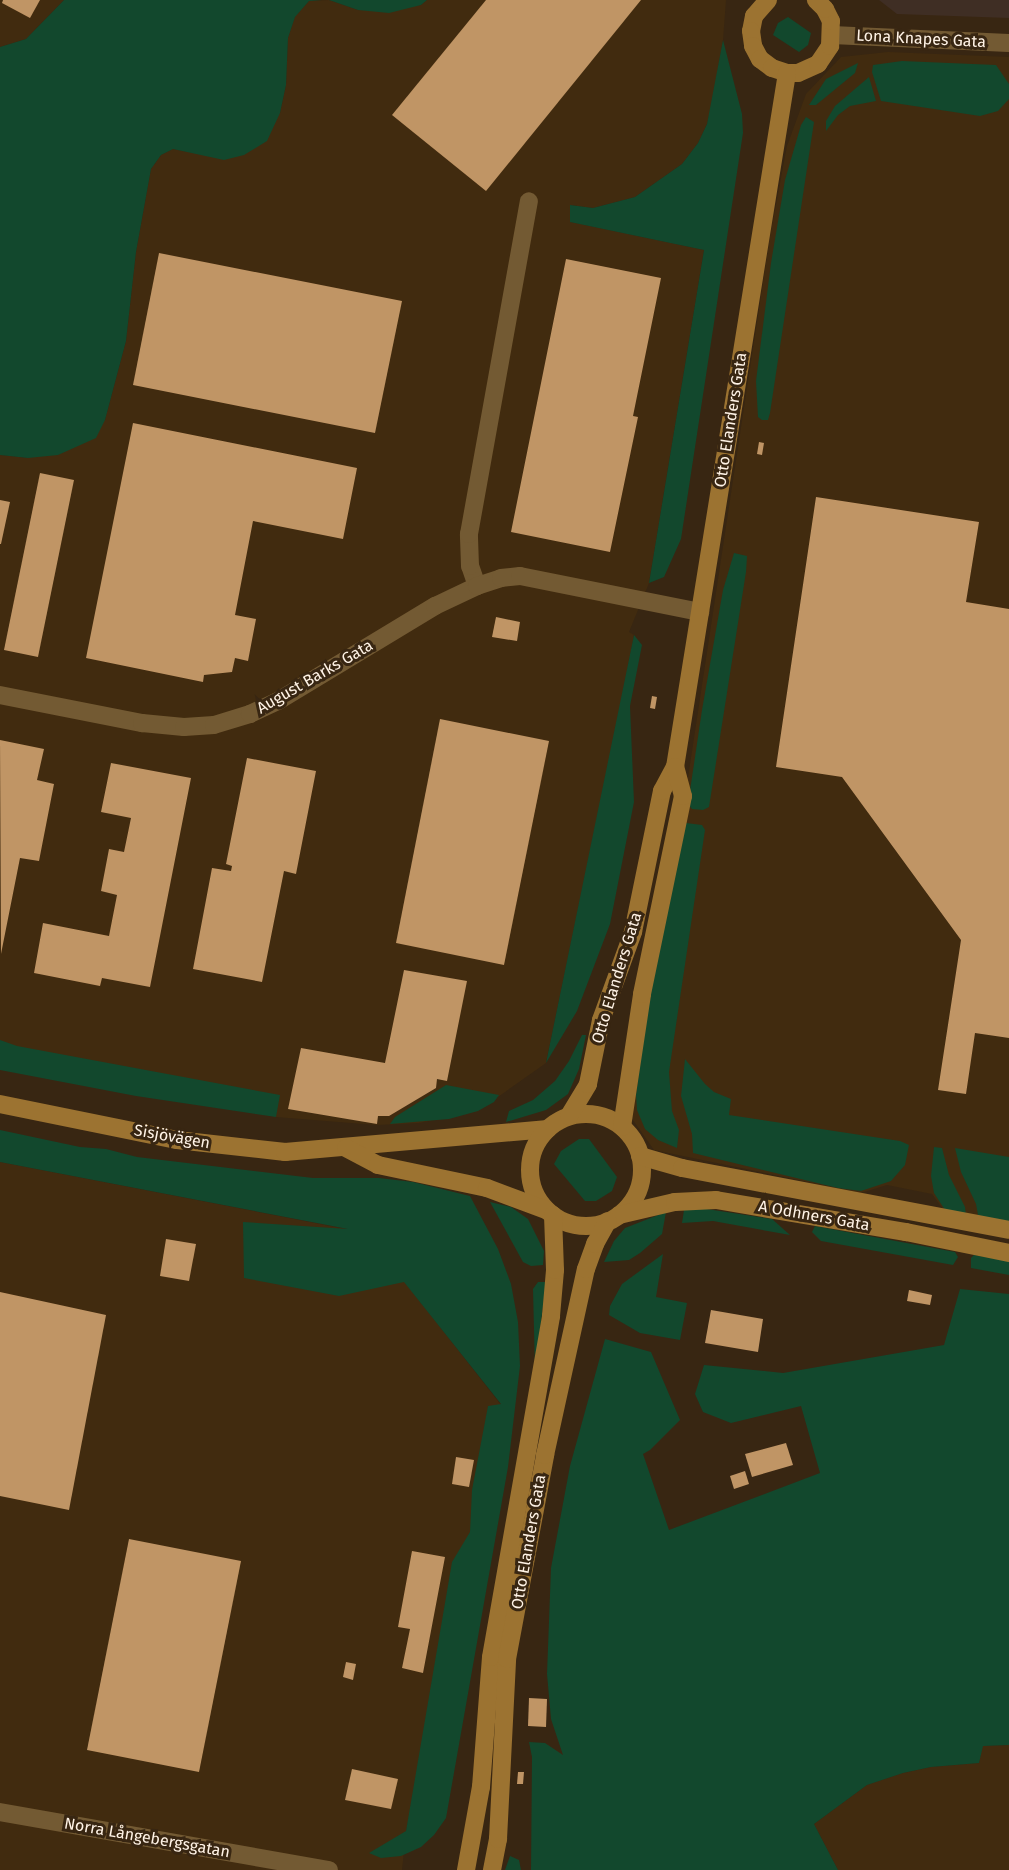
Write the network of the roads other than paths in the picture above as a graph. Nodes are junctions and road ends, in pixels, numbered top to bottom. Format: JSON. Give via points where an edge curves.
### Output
{"nodes":[{"id":1,"x":768,"y":0,"type":"edge"},
{"id":2,"x":816,"y":0,"type":"edge"},
{"id":3,"x":832,"y":35,"type":"junction"},
{"id":4,"x":1009,"y":43,"type":"edge"},
{"id":5,"x":787,"y":73,"type":"junction"},
{"id":6,"x":529,"y":201,"type":"dead end"},
{"id":7,"x":477,"y":585,"type":"junction"},
{"id":8,"x":700,"y":612,"type":"junction"},
{"id":9,"x":0,"y":695,"type":"edge"},
{"id":10,"x":675,"y":767,"type":"junction"},
{"id":11,"x":0,"y":1104,"type":"edge"},
{"id":12,"x":569,"y":1116,"type":"junction"},
{"id":13,"x":622,"y":1127,"type":"junction"},
{"id":14,"x":548,"y":1128,"type":"junction"},
{"id":15,"x":346,"y":1148,"type":"junction"},
{"id":16,"x":640,"y":1156,"type":"junction"},
{"id":17,"x":550,"y":1213,"type":"junction"},
{"id":18,"x":613,"y":1218,"type":"junction"},
{"id":19,"x":1009,"y":1230,"type":"edge"},
{"id":20,"x":1009,"y":1253,"type":"edge"},
{"id":21,"x":0,"y":1812,"type":"edge"},
{"id":22,"x":329,"y":1870,"type":"edge"},
{"id":23,"x":466,"y":1870,"type":"edge"},
{"id":24,"x":492,"y":1870,"type":"edge"}],
"edges":[{"from":1,"to":5,"type":"street","via":[[754,16],[753,46],[760,59]]},
{"from":2,"to":3,"type":"street","via":[[825,9]]},
{"from":3,"to":4,"type":"street","name":"Lona Knapes Gata"},
{"from":3,"to":5,"type":"street","via":[[818,64],[798,73]]},
{"from":5,"to":8,"type":"street","name":"Otto Elanders Gata"},
{"from":6,"to":7,"type":"street","via":[[470,534],[470,566]]},
{"from":7,"to":8,"type":"street","name":"August Barks Gata","via":[[520,576]]},
{"from":7,"to":9,"type":"street","name":"August Barks Gata","via":[[278,700],[214,725],[142,723]]},
{"from":8,"to":10,"type":"street","name":"Otto Elanders Gata"},
{"from":10,"to":12,"type":"street","name":"Otto Elanders Gata","via":[[662,791],[633,932],[601,1020],[588,1084]]},
{"from":10,"to":13,"type":"street","name":"Otto Elanders Gata","via":[[683,796],[643,984]]},
{"from":11,"to":15,"type":"street","name":"Sisjövägen","via":[[177,1140],[232,1147],[285,1152]]},
{"from":12,"to":13,"type":"street","name":"Otto Elanders Gata","via":[[593,1114]]},
{"from":12,"to":14,"type":"street","name":"Otto Elanders Gata"},
{"from":13,"to":16,"type":"street"},
{"from":14,"to":15,"type":"street","name":"Sisjövägen"},
{"from":14,"to":17,"type":"street","name":"Otto Elanders Gata","via":[[533,1151],[530,1169],[532,1187]]},
{"from":15,"to":17,"type":"street","via":[[378,1165],[487,1188]]},
{"from":16,"to":18,"type":"street","name":"Otto Elanders Gata","via":[[638,1189],[630,1203]]},
{"from":16,"to":19,"type":"street","name":"A Odhners Gata","via":[[681,1168]]},
{"from":17,"to":18,"type":"street","via":[[579,1226]]},
{"from":17,"to":23,"type":"street","name":"Otto Elanders Gata","via":[[555,1270],[551,1316],[491,1657],[481,1787]]},
{"from":18,"to":20,"type":"street","name":"A Odhners Gata","via":[[675,1202],[716,1200]]},
{"from":18,"to":24,"type":"street","name":"Otto Elanders Gata","via":[[595,1244],[586,1269],[545,1455],[507,1659],[498,1839]]},
{"from":21,"to":22,"type":"street","name":"Norra Långebergsgatan"}]}
